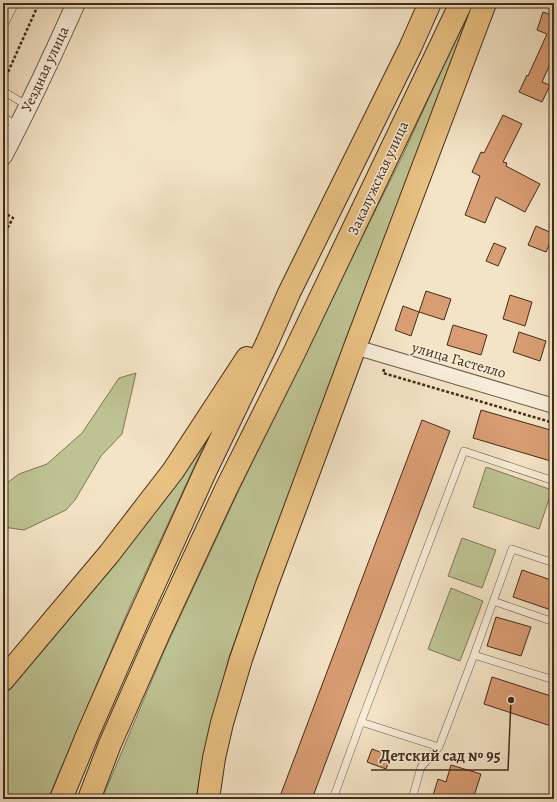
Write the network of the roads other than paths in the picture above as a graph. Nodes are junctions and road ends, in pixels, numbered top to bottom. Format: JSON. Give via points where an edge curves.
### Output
{"nodes":[{"id":1,"x":15,"y":3,"type":"edge"},
{"id":2,"x":76,"y":3,"type":"edge"},
{"id":3,"x":430,"y":3,"type":"edge"},
{"id":4,"x":461,"y":3,"type":"edge"},
{"id":5,"x":485,"y":3,"type":"edge"},
{"id":6,"x":3,"y":27,"type":"edge"},
{"id":7,"x":3,"y":92,"type":"edge"},
{"id":8,"x":28,"y":106,"type":"junction"},
{"id":9,"x":3,"y":118,"type":"edge"},
{"id":10,"x":19,"y":126,"type":"junction"},
{"id":11,"x":3,"y":156,"type":"edge"},
{"id":12,"x":289,"y":294,"type":"junction"},
{"id":13,"x":355,"y":347,"type":"junction"},
{"id":14,"x":554,"y":406,"type":"edge"},
{"id":15,"x":554,"y":481,"type":"edge"},
{"id":16,"x":554,"y":563,"type":"edge"},
{"id":17,"x":493,"y":601,"type":"junction"},
{"id":18,"x":554,"y":622,"type":"edge"},
{"id":19,"x":474,"y":654,"type":"junction"},
{"id":20,"x":3,"y":680,"type":"edge"},
{"id":21,"x":554,"y":680,"type":"edge"},
{"id":22,"x":361,"y":722,"type":"junction"},
{"id":23,"x":439,"y":747,"type":"junction"},
{"id":24,"x":61,"y":799,"type":"edge"},
{"id":25,"x":89,"y":799,"type":"edge"},
{"id":26,"x":208,"y":799,"type":"edge"},
{"id":27,"x":333,"y":799,"type":"edge"},
{"id":28,"x":412,"y":799,"type":"edge"}],
"edges":[{"from":1,"to":6,"type":"lane"},
{"from":2,"to":8,"type":"street","name":"Уездная улица"},
{"from":3,"to":12,"type":"main road"},
{"from":4,"to":25,"type":"main road","name":"Закалужская улица","via":[[294,353],[226,489],[162,626],[110,744]]},
{"from":5,"to":13,"type":"main road"},
{"from":7,"to":8,"type":"lane"},
{"from":8,"to":10,"type":"street","name":"Уездная улица"},
{"from":9,"to":10,"type":"lane"},
{"from":10,"to":11,"type":"street","name":"Уездная улица"},
{"from":12,"to":20,"type":"main road","via":[[173,471],[109,554]]},
{"from":12,"to":24,"type":"main road","via":[[140,614]]},
{"from":13,"to":14,"type":"street","name":"улица Гастелло"},
{"from":13,"to":26,"type":"main road","via":[[241,659],[222,723]]},
{"from":15,"to":22,"type":"lane","via":[[464,452]]},
{"from":16,"to":17,"type":"lane","via":[[512,549]]},
{"from":17,"to":18,"type":"lane"},
{"from":17,"to":19,"type":"lane"},
{"from":19,"to":21,"type":"lane"},
{"from":19,"to":23,"type":"lane"},
{"from":22,"to":23,"type":"lane"},
{"from":22,"to":27,"type":"lane"},
{"from":23,"to":28,"type":"lane","via":[[421,767]]}]}
